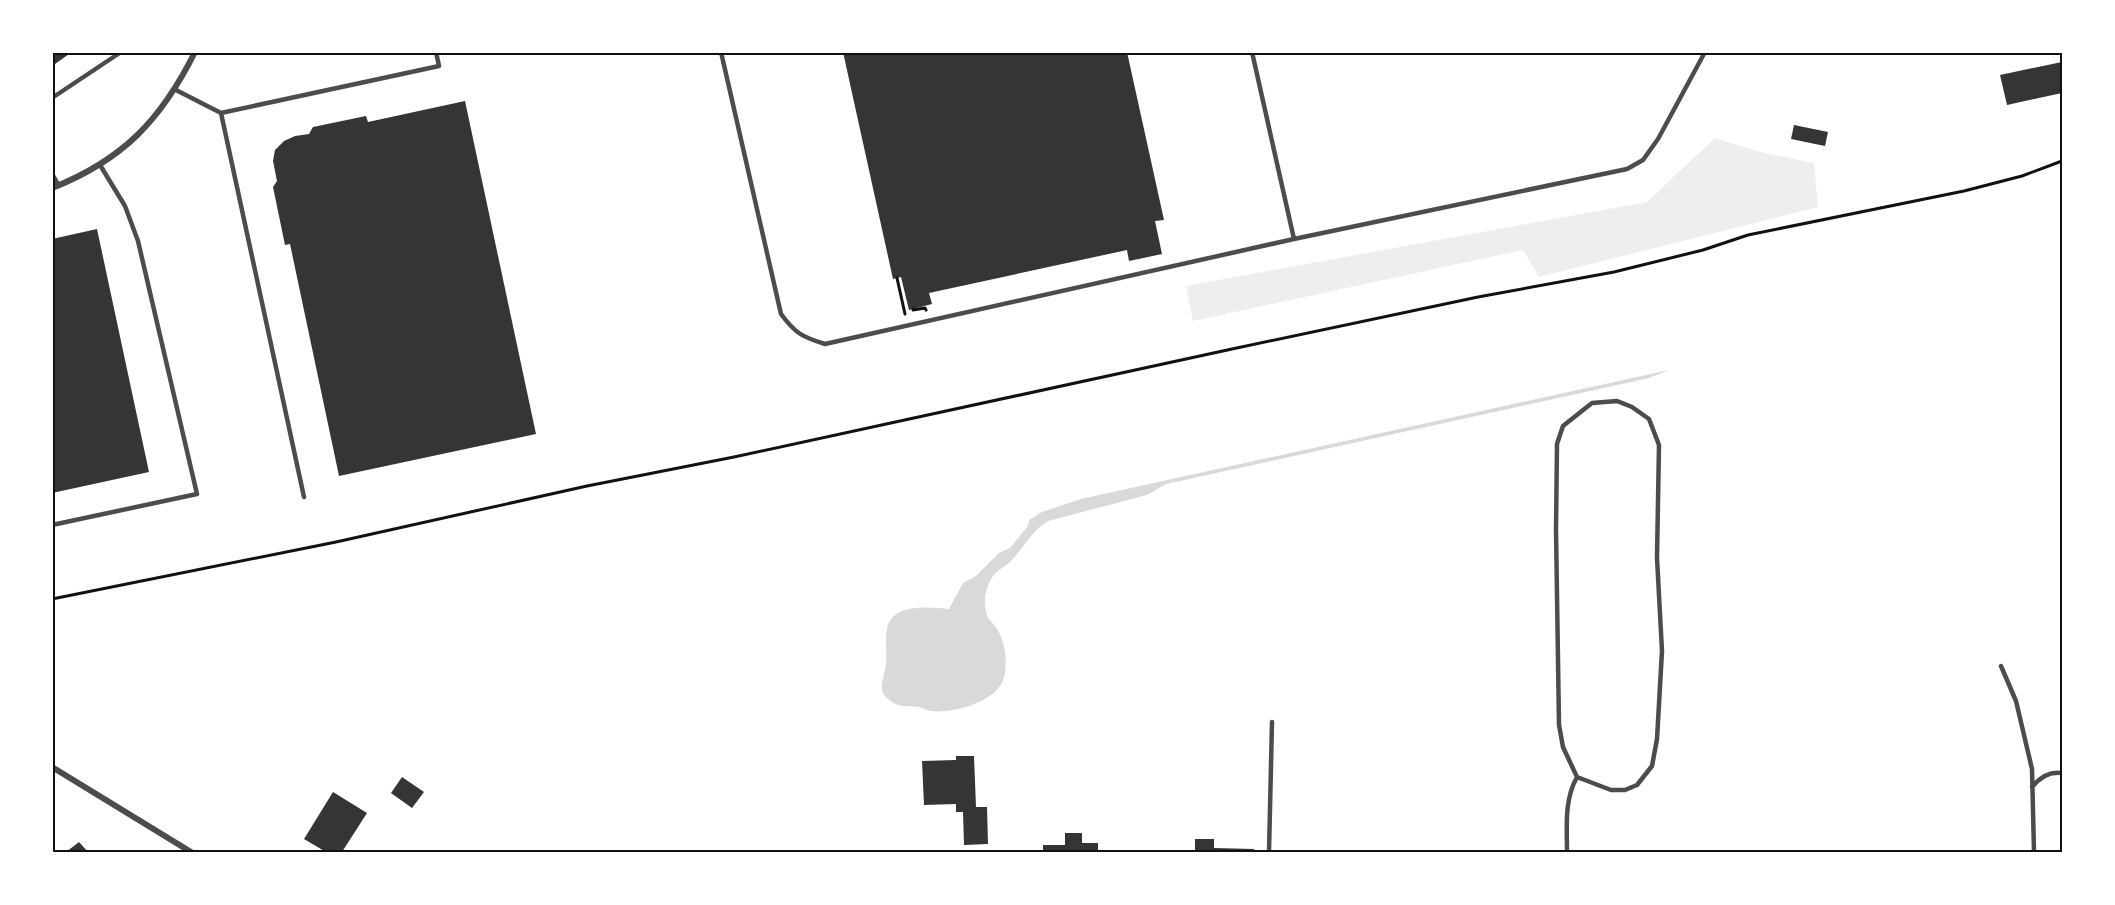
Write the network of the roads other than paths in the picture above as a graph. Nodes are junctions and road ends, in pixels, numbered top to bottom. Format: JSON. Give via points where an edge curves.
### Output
{"nodes":[{"id":1,"x":121,"y":52,"type":"edge"},
{"id":2,"x":195,"y":52,"type":"edge"},
{"id":3,"x":436,"y":52,"type":"edge"},
{"id":4,"x":721,"y":52,"type":"edge"},
{"id":5,"x":1252,"y":52,"type":"edge"},
{"id":6,"x":1705,"y":52,"type":"edge"},
{"id":7,"x":174,"y":89,"type":"junction"},
{"id":8,"x":52,"y":98,"type":"edge"},
{"id":9,"x":221,"y":113,"type":"junction"},
{"id":10,"x":100,"y":165,"type":"junction"},
{"id":11,"x":52,"y":174,"type":"edge"},
{"id":12,"x":56,"y":187,"type":"edge"},
{"id":13,"x":1294,"y":239,"type":"junction"},
{"id":14,"x":304,"y":497,"type":"dead end"},
{"id":15,"x":52,"y":525,"type":"edge"},
{"id":16,"x":2001,"y":666,"type":"dead end"},
{"id":17,"x":1272,"y":722,"type":"dead end"},
{"id":18,"x":52,"y":767,"type":"edge"},
{"id":19,"x":2062,"y":773,"type":"edge"},
{"id":20,"x":1577,"y":777,"type":"junction"},
{"id":21,"x":2032,"y":787,"type":"junction"},
{"id":22,"x":191,"y":852,"type":"edge"},
{"id":23,"x":1269,"y":852,"type":"edge"},
{"id":24,"x":1567,"y":852,"type":"edge"},
{"id":25,"x":2034,"y":852,"type":"edge"}],
"edges":[{"from":1,"to":8,"type":"lane"},
{"from":2,"to":7,"type":"street"},
{"from":3,"to":9,"type":"lane","via":[[439,66]]},
{"from":4,"to":13,"type":"lane","via":[[781,314],[804,338],[825,344],[841,342]]},
{"from":5,"to":13,"type":"lane"},
{"from":6,"to":13,"type":"lane","via":[[1658,139],[1643,160],[1627,168]]},
{"from":7,"to":9,"type":"lane"},
{"from":7,"to":10,"type":"street","via":[[140,135]]},
{"from":9,"to":14,"type":"lane"},
{"from":10,"to":12,"type":"street"},
{"from":10,"to":15,"type":"lane","via":[[125,206],[138,241],[197,494]]},
{"from":11,"to":12,"type":"lane"},
{"from":16,"to":21,"type":"lane","via":[[2019,712],[2032,769]]},
{"from":17,"to":23,"type":"lane"},
{"from":18,"to":22,"type":"street"},
{"from":19,"to":21,"type":"lane","via":[[2041,777]]},
{"from":20,"to":20,"type":"lane","via":[[1563,747],[1559,725],[1557,444],[1563,426],[1592,403],[1617,401],[1649,419],[1659,445],[1657,558],[1662,651],[1657,739],[1652,766],[1637,785],[1611,790]]},
{"from":20,"to":24,"type":"lane","via":[[1570,789]]},
{"from":21,"to":25,"type":"lane"}]}
